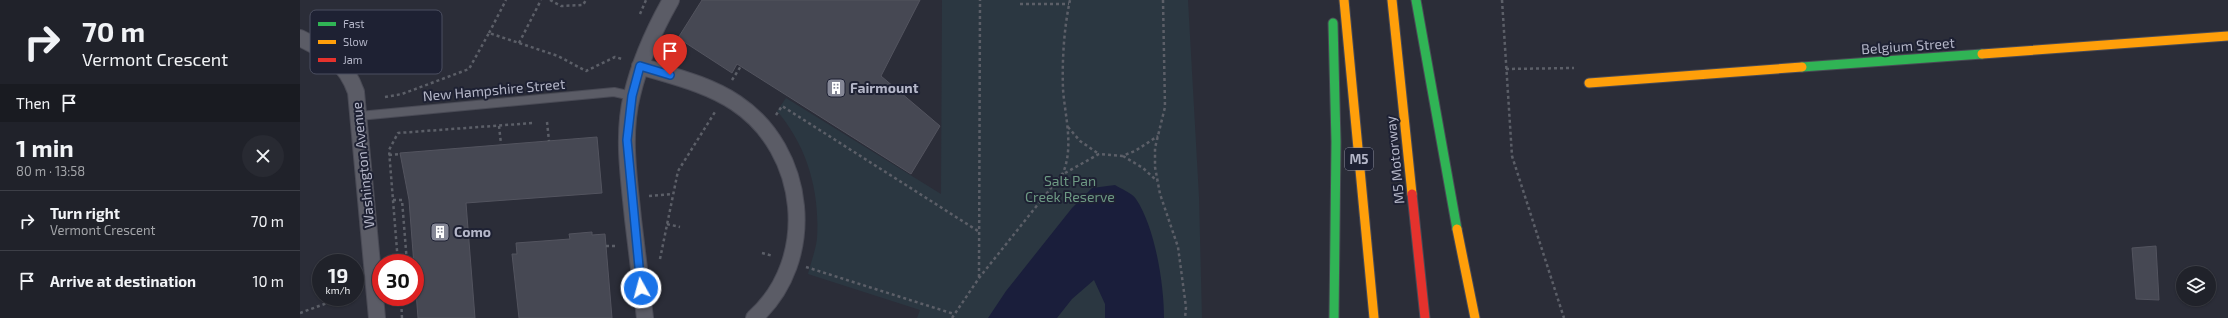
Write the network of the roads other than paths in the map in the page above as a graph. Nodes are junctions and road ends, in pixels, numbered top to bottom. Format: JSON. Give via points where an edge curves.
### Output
{"nodes":[{"id":1,"x":671,"y":0,"type":"edge"},
{"id":2,"x":1344,"y":0,"type":"edge"},
{"id":3,"x":1392,"y":0,"type":"edge"},
{"id":4,"x":1416,"y":0,"type":"edge"},
{"id":5,"x":1332,"y":16,"type":"dead end"},
{"id":6,"x":2228,"y":36,"type":"edge"},
{"id":7,"x":300,"y":38,"type":"edge"},
{"id":8,"x":310,"y":43,"type":"edge"},
{"id":9,"x":640,"y":66,"type":"junction"},
{"id":10,"x":349,"y":74,"type":"edge"},
{"id":11,"x":1589,"y":83,"type":"road end"},
{"id":12,"x":632,"y":96,"type":"junction"},
{"id":13,"x":359,"y":116,"type":"junction"},
{"id":14,"x":377,"y":318,"type":"edge"},
{"id":15,"x":645,"y":318,"type":"edge"},
{"id":16,"x":754,"y":318,"type":"edge"},
{"id":17,"x":1334,"y":318,"type":"edge"},
{"id":18,"x":1374,"y":318,"type":"edge"},
{"id":19,"x":1425,"y":318,"type":"edge"},
{"id":20,"x":1475,"y":318,"type":"edge"}],
"edges":[{"from":1,"to":9,"type":"street"},
{"from":2,"to":18,"type":"main road","number":"M5"},
{"from":3,"to":19,"type":"main road","name":"M5 Motorway"},
{"from":4,"to":20,"type":"main road","via":[[1446,174]]},
{"from":5,"to":17,"type":"main road","via":[[1336,142]]},
{"from":6,"to":11,"type":"main road","name":"Belgium Street"},
{"from":7,"to":8,"type":"street","name":"Washington Avenue"},
{"from":9,"to":12,"type":"street"},
{"from":9,"to":16,"type":"street","via":[[724,96],[743,108],[768,132],[782,152],[790,172],[797,214],[796,236],[790,262],[774,294]]},
{"from":10,"to":13,"type":"street","name":"Washington Avenue","via":[[356,92]]},
{"from":12,"to":13,"type":"lane","name":"New Hampshire Street","via":[[614,92]]},
{"from":12,"to":15,"type":"street","via":[[627,140]]},
{"from":13,"to":14,"type":"street","name":"Washington Avenue"}]}
